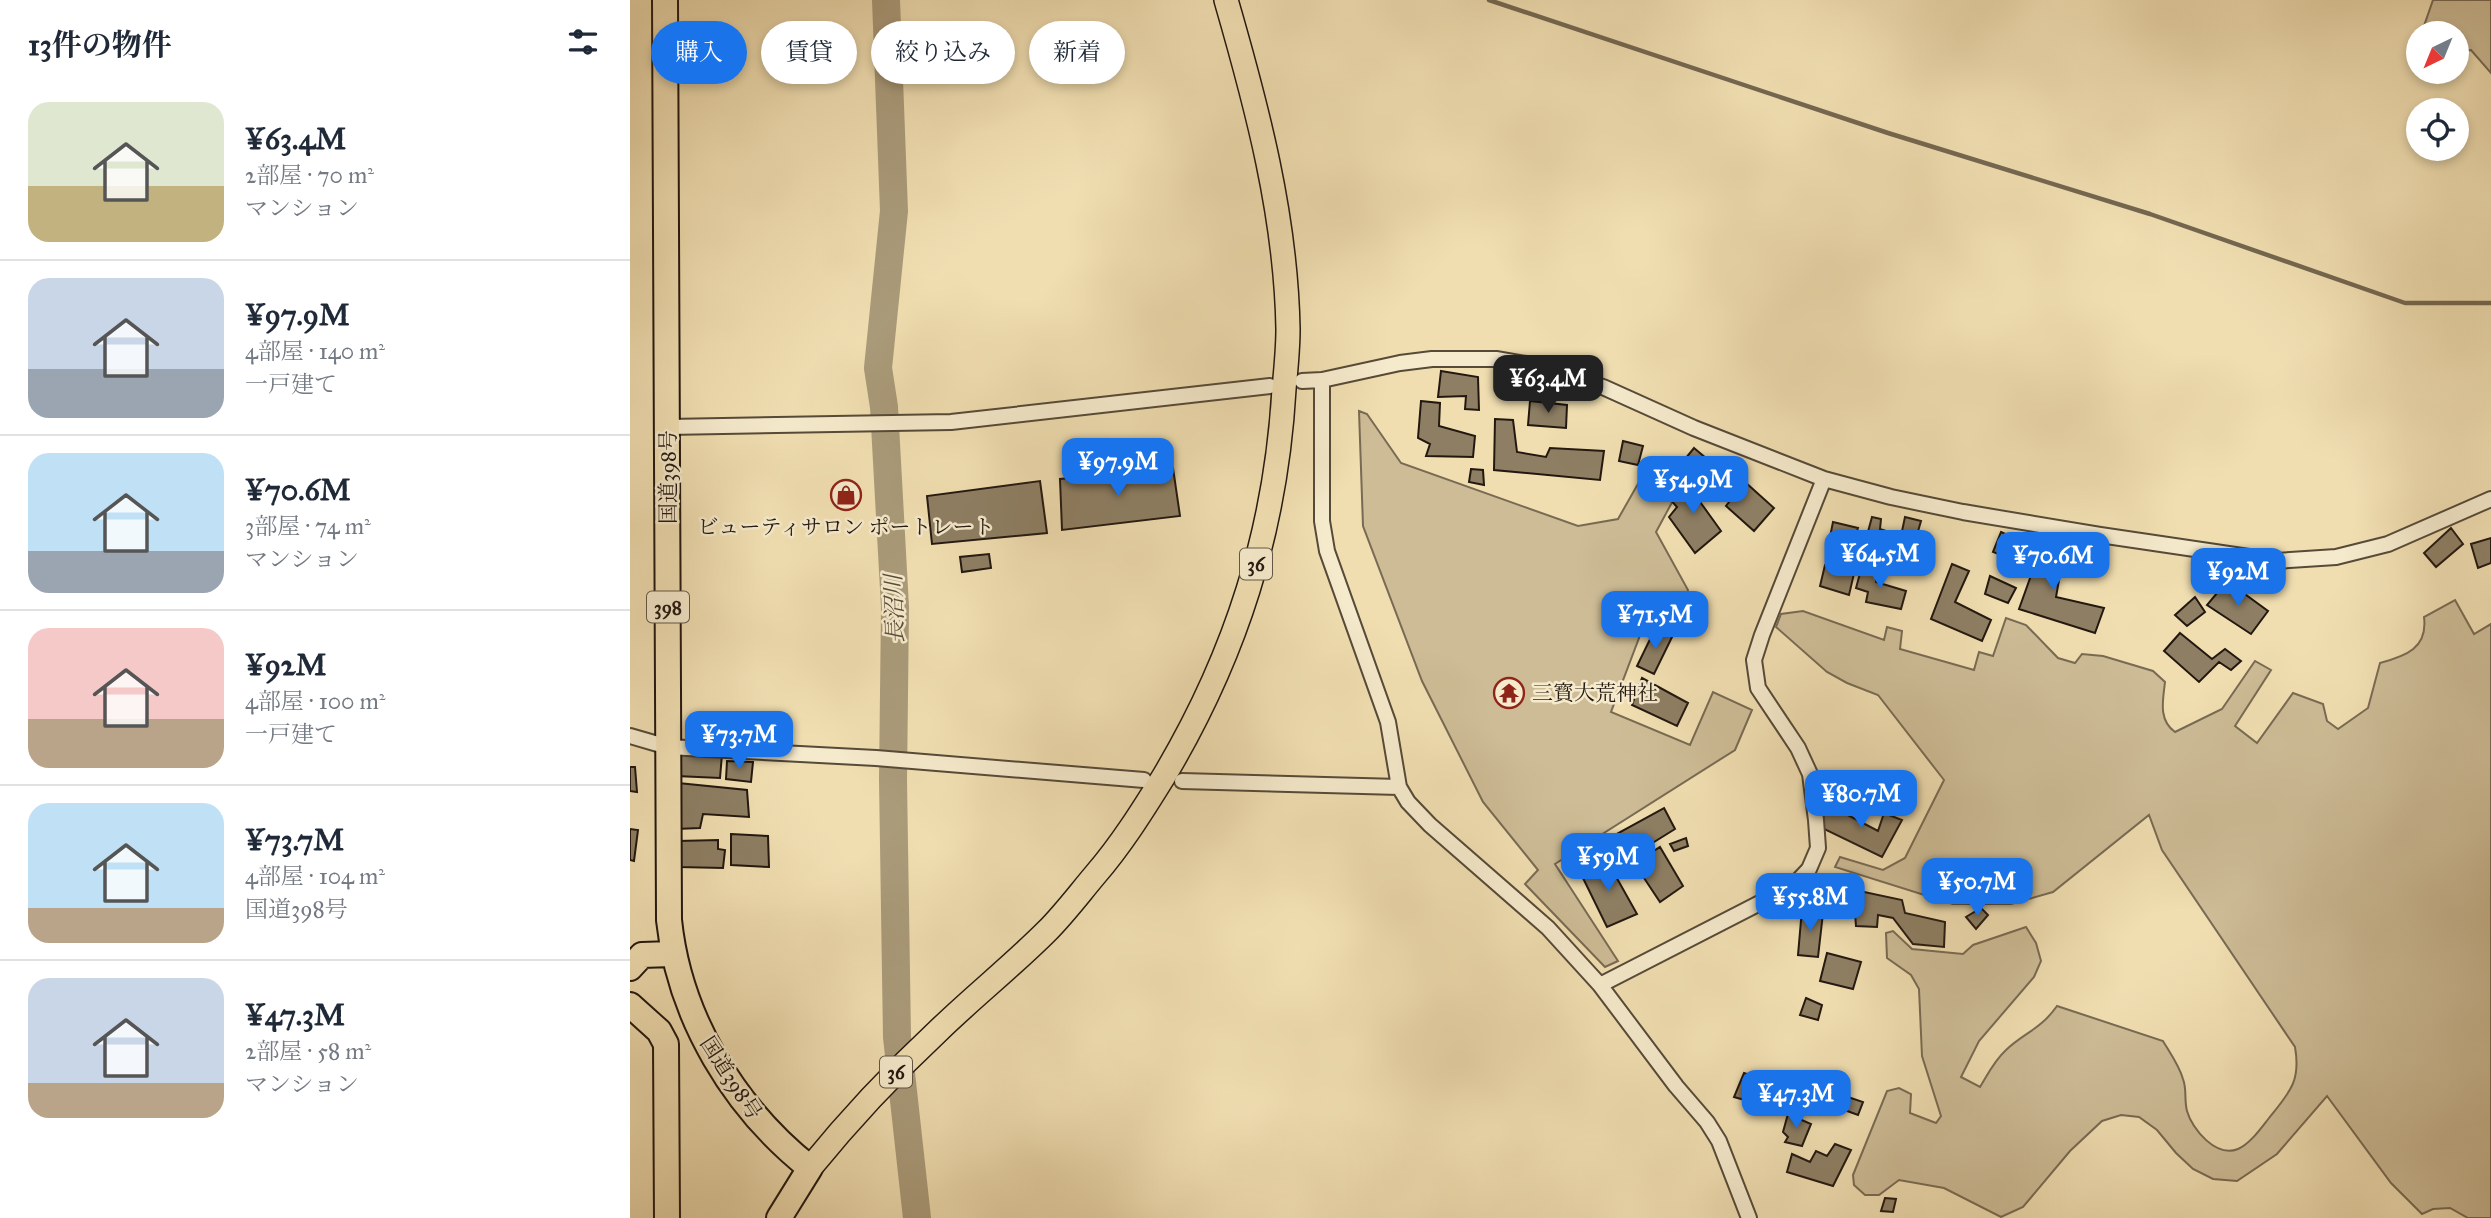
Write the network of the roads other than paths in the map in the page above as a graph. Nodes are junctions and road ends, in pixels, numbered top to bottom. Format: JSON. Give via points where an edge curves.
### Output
{"nodes":[{"id":1,"x":665,"y":0,"type":"edge"},
{"id":2,"x":1226,"y":0,"type":"edge"},
{"id":3,"x":1322,"y":380,"type":"junction"},
{"id":4,"x":1303,"y":381,"type":"dead end"},
{"id":5,"x":1270,"y":386,"type":"dead end"},
{"id":6,"x":668,"y":427,"type":"junction"},
{"id":7,"x":1824,"y":480,"type":"junction"},
{"id":8,"x":2491,"y":499,"type":"edge"},
{"id":9,"x":630,"y":736,"type":"edge"},
{"id":10,"x":668,"y":747,"type":"junction"},
{"id":11,"x":1144,"y":780,"type":"dead end"},
{"id":12,"x":1182,"y":781,"type":"dead end"},
{"id":13,"x":1399,"y":787,"type":"junction"},
{"id":14,"x":673,"y":954,"type":"junction"},
{"id":15,"x":630,"y":968,"type":"edge"},
{"id":16,"x":1600,"y":985,"type":"junction"},
{"id":17,"x":630,"y":1005,"type":"edge"},
{"id":18,"x":810,"y":1168,"type":"junction"},
{"id":19,"x":667,"y":1218,"type":"edge"},
{"id":20,"x":779,"y":1218,"type":"edge"},
{"id":21,"x":1749,"y":1218,"type":"edge"}],
"edges":[{"from":1,"to":6,"type":"highway","name":"国道398号","number":"398"},
{"from":2,"to":18,"type":"main road","number":"36","via":[[1272,178],[1288,330],[1274,488],[1241,617],[1183,744],[1143,811],[1098,872],[1048,930],[938,1030],[854,1115]]},
{"from":3,"to":4,"type":"street"},
{"from":3,"to":7,"type":"street","via":[[1433,359],[1496,359],[1532,365],[1603,387]]},
{"from":3,"to":13,"type":"street","via":[[1320,479],[1325,541],[1388,722]]},
{"from":5,"to":6,"type":"street","via":[[964,421]]},
{"from":6,"to":10,"type":"highway","name":"国道398号","number":"398"},
{"from":7,"to":8,"type":"street","via":[[1964,512],[2276,561],[2336,557],[2377,547]]},
{"from":7,"to":16,"type":"street","via":[[1754,660],[1758,688],[1810,774],[1818,848],[1810,869],[1793,886]]},
{"from":9,"to":10,"type":"street"},
{"from":10,"to":11,"type":"street"},
{"from":10,"to":14,"type":"highway","name":"国道398号","number":"398"},
{"from":12,"to":13,"type":"street"},
{"from":13,"to":16,"type":"street","via":[[1430,825],[1548,928]]},
{"from":14,"to":15,"type":"highway","via":[[642,955]]},
{"from":14,"to":18,"type":"highway","name":"国道398号","number":"398","via":[[699,1028],[736,1092],[768,1131]]},
{"from":16,"to":21,"type":"street","via":[[1707,1122]]},
{"from":17,"to":19,"type":"highway","name":"国道398号","via":[[659,1031],[666,1044]]},
{"from":18,"to":20,"type":"highway"}]}
